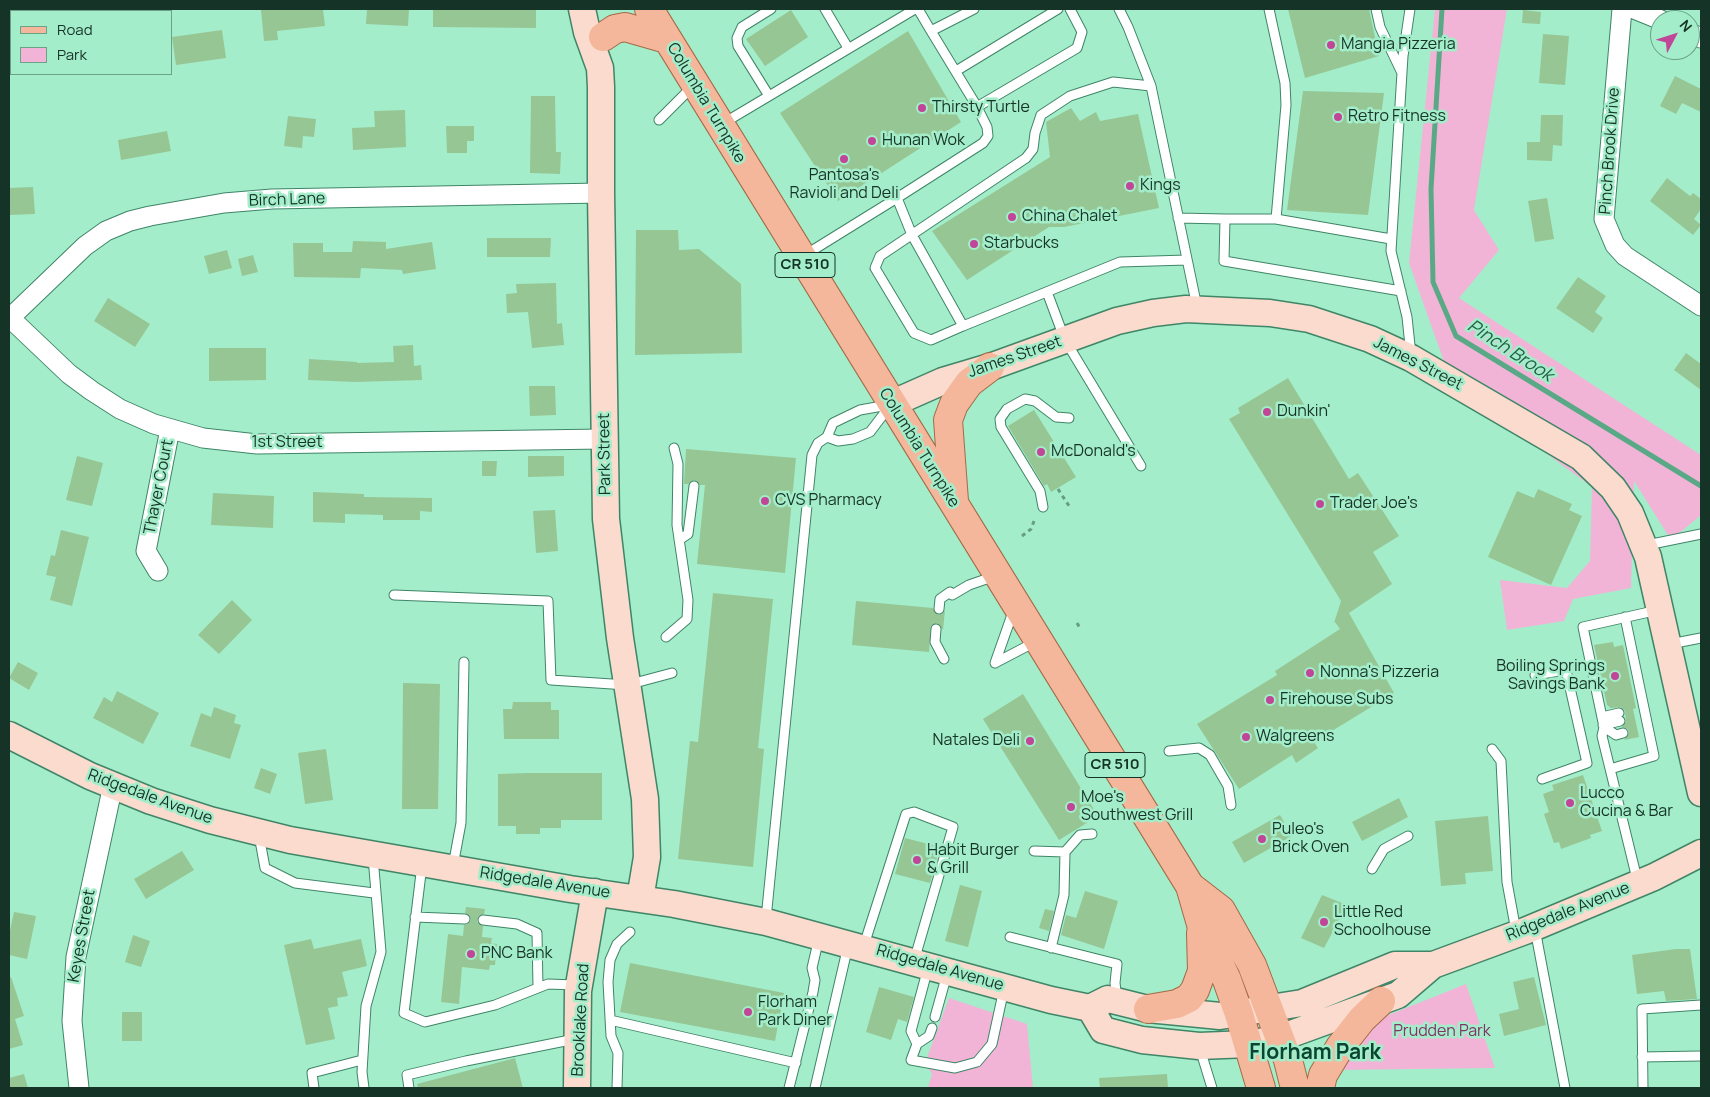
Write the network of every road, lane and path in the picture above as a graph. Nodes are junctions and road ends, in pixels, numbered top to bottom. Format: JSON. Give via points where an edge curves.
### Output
{"nodes":[{"id":1,"x":582,"y":9,"type":"edge"},
{"id":2,"x":598,"y":9,"type":"edge"},
{"id":3,"x":649,"y":9,"type":"edge"},
{"id":4,"x":771,"y":9,"type":"edge"},
{"id":5,"x":825,"y":9,"type":"edge"},
{"id":6,"x":917,"y":9,"type":"edge"},
{"id":7,"x":974,"y":9,"type":"edge"},
{"id":8,"x":1058,"y":9,"type":"edge"},
{"id":9,"x":1070,"y":9,"type":"edge"},
{"id":10,"x":1119,"y":9,"type":"edge"},
{"id":11,"x":1269,"y":9,"type":"edge"},
{"id":12,"x":1376,"y":9,"type":"edge"},
{"id":13,"x":1410,"y":9,"type":"edge"},
{"id":14,"x":1622,"y":9,"type":"edge"},
{"id":15,"x":1634,"y":9,"type":"edge"},
{"id":16,"x":1650,"y":16,"type":"edge"},
{"id":17,"x":932,"y":31,"type":"junction"},
{"id":18,"x":603,"y":38,"type":"junction"},
{"id":19,"x":667,"y":39,"type":"junction"},
{"id":20,"x":848,"y":48,"type":"junction"},
{"id":21,"x":600,"y":68,"type":"junction"},
{"id":22,"x":956,"y":71,"type":"junction"},
{"id":23,"x":1402,"y":72,"type":"junction"},
{"id":24,"x":694,"y":84,"type":"junction"},
{"id":25,"x":1151,"y":86,"type":"junction"},
{"id":26,"x":769,"y":96,"type":"junction"},
{"id":27,"x":977,"y":107,"type":"junction"},
{"id":28,"x":659,"y":120,"type":"dead end"},
{"id":29,"x":719,"y":125,"type":"junction"},
{"id":30,"x":600,"y":193,"type":"junction"},
{"id":31,"x":897,"y":198,"type":"junction"},
{"id":32,"x":1178,"y":218,"type":"junction"},
{"id":33,"x":1225,"y":219,"type":"junction"},
{"id":34,"x":1276,"y":219,"type":"junction"},
{"id":35,"x":912,"y":235,"type":"junction"},
{"id":36,"x":1392,"y":239,"type":"junction"},
{"id":37,"x":801,"y":258,"type":"junction"},
{"id":38,"x":1187,"y":260,"type":"junction"},
{"id":39,"x":1401,"y":291,"type":"junction"},
{"id":40,"x":1048,"y":292,"type":"junction"},
{"id":41,"x":1701,"y":306,"type":"edge"},
{"id":42,"x":1198,"y":309,"type":"junction"},
{"id":43,"x":10,"y":317,"type":"edge"},
{"id":44,"x":962,"y":326,"type":"junction"},
{"id":45,"x":1065,"y":340,"type":"junction"},
{"id":46,"x":1411,"y":358,"type":"junction"},
{"id":47,"x":990,"y":367,"type":"junction"},
{"id":48,"x":891,"y":404,"type":"junction"},
{"id":49,"x":1069,"y":418,"type":"dead end"},
{"id":50,"x":170,"y":429,"type":"junction"},
{"id":51,"x":827,"y":437,"type":"junction"},
{"id":52,"x":604,"y":439,"type":"junction"},
{"id":53,"x":674,"y":448,"type":"dead end"},
{"id":54,"x":1141,"y":466,"type":"dead end"},
{"id":55,"x":694,"y":486,"type":"dead end"},
{"id":56,"x":1058,"y":489,"type":"dead end"},
{"id":57,"x":954,"y":504,"type":"junction"},
{"id":58,"x":1043,"y":508,"type":"dead end"},
{"id":59,"x":1071,"y":509,"type":"dead end"},
{"id":60,"x":1034,"y":521,"type":"dead end"},
{"id":61,"x":1701,"y":534,"type":"edge"},
{"id":62,"x":1022,"y":536,"type":"dead end"},
{"id":63,"x":679,"y":540,"type":"junction"},
{"id":64,"x":1644,"y":546,"type":"junction"},
{"id":65,"x":158,"y":571,"type":"dead end"},
{"id":66,"x":997,"y":575,"type":"junction"},
{"id":67,"x":394,"y":595,"type":"dead end"},
{"id":68,"x":1015,"y":605,"type":"junction"},
{"id":69,"x":939,"y":609,"type":"dead end"},
{"id":70,"x":1660,"y":610,"type":"junction"},
{"id":71,"x":1625,"y":617,"type":"junction"},
{"id":72,"x":1077,"y":623,"type":"dead end"},
{"id":73,"x":1080,"y":628,"type":"dead end"},
{"id":74,"x":936,"y":629,"type":"dead end"},
{"id":75,"x":666,"y":637,"type":"dead end"},
{"id":76,"x":1701,"y":638,"type":"edge"},
{"id":77,"x":1038,"y":640,"type":"junction"},
{"id":78,"x":1668,"y":644,"type":"junction"},
{"id":79,"x":944,"y":659,"type":"dead end"},
{"id":80,"x":464,"y":662,"type":"dead end"},
{"id":81,"x":672,"y":673,"type":"dead end"},
{"id":82,"x":1535,"y":675,"type":"dead end"},
{"id":83,"x":627,"y":685,"type":"junction"},
{"id":84,"x":1645,"y":711,"type":"junction"},
{"id":85,"x":1634,"y":714,"type":"dead end"},
{"id":86,"x":1620,"y":717,"type":"dead end"},
{"id":87,"x":1603,"y":723,"type":"junction"},
{"id":88,"x":1648,"y":727,"type":"junction"},
{"id":89,"x":1638,"y":730,"type":"dead end"},
{"id":90,"x":1623,"y":733,"type":"dead end"},
{"id":91,"x":9,"y":735,"type":"edge"},
{"id":92,"x":1492,"y":749,"type":"dead end"},
{"id":93,"x":1169,"y":751,"type":"dead end"},
{"id":94,"x":1610,"y":768,"type":"junction"},
{"id":95,"x":1542,"y":779,"type":"dead end"},
{"id":96,"x":114,"y":785,"type":"junction"},
{"id":97,"x":1700,"y":785,"type":"edge"},
{"id":98,"x":1231,"y":805,"type":"dead end"},
{"id":99,"x":258,"y":832,"type":"junction"},
{"id":100,"x":1092,"y":834,"type":"dead end"},
{"id":101,"x":1408,"y":836,"type":"dead end"},
{"id":102,"x":1034,"y":851,"type":"dead end"},
{"id":103,"x":1065,"y":852,"type":"junction"},
{"id":104,"x":1701,"y":853,"type":"edge"},
{"id":105,"x":373,"y":854,"type":"junction"},
{"id":106,"x":422,"y":863,"type":"junction"},
{"id":107,"x":453,"y":868,"type":"junction"},
{"id":108,"x":1372,"y":869,"type":"dead end"},
{"id":109,"x":1638,"y":883,"type":"junction"},
{"id":110,"x":1190,"y":886,"type":"junction"},
{"id":111,"x":595,"y":892,"type":"junction"},
{"id":112,"x":374,"y":893,"type":"junction"},
{"id":113,"x":640,"y":899,"type":"junction"},
{"id":114,"x":416,"y":917,"type":"junction"},
{"id":115,"x":465,"y":919,"type":"dead end"},
{"id":116,"x":484,"y":920,"type":"dead end"},
{"id":117,"x":766,"y":922,"type":"junction"},
{"id":118,"x":1201,"y":924,"type":"junction"},
{"id":119,"x":1525,"y":930,"type":"junction"},
{"id":120,"x":630,"y":932,"type":"dead end"},
{"id":121,"x":820,"y":936,"type":"junction"},
{"id":122,"x":1010,"y":937,"type":"dead end"},
{"id":123,"x":856,"y":945,"type":"junction"},
{"id":124,"x":1051,"y":948,"type":"junction"},
{"id":125,"x":1433,"y":965,"type":"junction"},
{"id":126,"x":930,"y":966,"type":"junction"},
{"id":127,"x":579,"y":985,"type":"junction"},
{"id":128,"x":1005,"y":986,"type":"junction"},
{"id":129,"x":538,"y":988,"type":"junction"},
{"id":130,"x":1381,"y":1001,"type":"junction"},
{"id":131,"x":1117,"y":1002,"type":"junction"},
{"id":132,"x":1701,"y":1005,"type":"edge"},
{"id":133,"x":1090,"y":1008,"type":"junction"},
{"id":134,"x":1270,"y":1008,"type":"junction"},
{"id":135,"x":1148,"y":1009,"type":"junction"},
{"id":136,"x":1239,"y":1014,"type":"junction"},
{"id":137,"x":935,"y":1017,"type":"dead end"},
{"id":138,"x":610,"y":1020,"type":"junction"},
{"id":139,"x":932,"y":1028,"type":"dead end"},
{"id":140,"x":578,"y":1038,"type":"junction"},
{"id":141,"x":1280,"y":1038,"type":"junction"},
{"id":142,"x":917,"y":1044,"type":"junction"},
{"id":143,"x":1249,"y":1044,"type":"junction"},
{"id":144,"x":1199,"y":1046,"type":"junction"},
{"id":145,"x":1701,"y":1056,"type":"edge"},
{"id":146,"x":1642,"y":1057,"type":"junction"},
{"id":147,"x":362,"y":1060,"type":"junction"},
{"id":148,"x":796,"y":1063,"type":"junction"},
{"id":149,"x":79,"y":1088,"type":"edge"},
{"id":150,"x":314,"y":1088,"type":"edge"},
{"id":151,"x":364,"y":1088,"type":"edge"},
{"id":152,"x":409,"y":1088,"type":"edge"},
{"id":153,"x":578,"y":1088,"type":"edge"},
{"id":154,"x":616,"y":1088,"type":"edge"},
{"id":155,"x":789,"y":1088,"type":"edge"},
{"id":156,"x":815,"y":1088,"type":"edge"},
{"id":157,"x":1212,"y":1088,"type":"edge"},
{"id":158,"x":1261,"y":1088,"type":"edge"},
{"id":159,"x":1294,"y":1088,"type":"edge"},
{"id":160,"x":1320,"y":1088,"type":"edge"},
{"id":161,"x":1565,"y":1088,"type":"edge"},
{"id":162,"x":1643,"y":1088,"type":"edge"}],
"edges":[{"from":1,"to":21,"type":"main road","name":"Park Street"},
{"from":2,"to":18,"type":"main road"},
{"from":3,"to":19,"type":"main road","name":"Columbia Turnpike","number":"CR 510"},
{"from":4,"to":26,"type":"lane","via":[[742,27],[737,38],[738,46]]},
{"from":5,"to":20,"type":"lane"},
{"from":6,"to":17,"type":"lane"},
{"from":6,"to":20,"type":"lane"},
{"from":7,"to":17,"type":"lane"},
{"from":8,"to":22,"type":"lane"},
{"from":9,"to":27,"type":"lane","via":[[1082,32],[1077,48]]},
{"from":10,"to":25,"type":"lane"},
{"from":11,"to":34,"type":"lane","via":[[1285,83],[1286,106]]},
{"from":12,"to":23,"type":"lane","via":[[1380,28]]},
{"from":13,"to":23,"type":"lane"},
{"from":14,"to":41,"type":"street","name":"Pinch Brook Drive","via":[[1604,218],[1608,233],[1625,256]]},
{"from":15,"to":16,"type":"street"},
{"from":17,"to":22,"type":"lane"},
{"from":18,"to":19,"type":"main road","via":[[615,29],[625,27]]},
{"from":18,"to":21,"type":"main road"},
{"from":19,"to":24,"type":"main road","name":"Columbia Turnpike","number":"CR 510"},
{"from":20,"to":26,"type":"lane"},
{"from":21,"to":30,"type":"main road","name":"Park Street"},
{"from":22,"to":27,"type":"lane"},
{"from":23,"to":36,"type":"lane"},
{"from":24,"to":28,"type":"lane"},
{"from":24,"to":29,"type":"main road","name":"Columbia Turnpike","number":"CR 510"},
{"from":25,"to":32,"type":"lane"},
{"from":25,"to":35,"type":"lane","via":[[1113,82],[1070,96],[1041,115],[1033,149],[1026,158]]},
{"from":26,"to":29,"type":"lane"},
{"from":27,"to":31,"type":"lane","via":[[988,127],[986,139]]},
{"from":29,"to":37,"type":"main road","name":"Columbia Turnpike","number":"CR 510"},
{"from":30,"to":43,"type":"street","name":"Birch Lane","via":[[272,199],[224,203],[150,216],[106,231],[85,246]]},
{"from":30,"to":52,"type":"main road","name":"Park Street"},
{"from":31,"to":35,"type":"lane"},
{"from":31,"to":37,"type":"lane"},
{"from":32,"to":33,"type":"lane"},
{"from":32,"to":38,"type":"lane"},
{"from":33,"to":34,"type":"lane"},
{"from":33,"to":39,"type":"lane","via":[[1224,261]]},
{"from":34,"to":36,"type":"lane"},
{"from":35,"to":44,"type":"lane"},
{"from":35,"to":44,"type":"lane","via":[[880,256],[875,268],[914,333],[931,340]]},
{"from":36,"to":39,"type":"lane","via":[[1391,251]]},
{"from":37,"to":48,"type":"main road","name":"Columbia Turnpike","number":"CR 510"},
{"from":38,"to":40,"type":"lane","via":[[1120,262]]},
{"from":38,"to":42,"type":"lane"},
{"from":39,"to":46,"type":"lane"},
{"from":40,"to":44,"type":"lane"},
{"from":40,"to":45,"type":"lane"},
{"from":42,"to":45,"type":"main road","name":"James Street","via":[[1153,313],[1117,321]]},
{"from":42,"to":46,"type":"main road","name":"James Street","via":[[1309,319],[1361,335]]},
{"from":43,"to":50,"type":"street","name":"1st Street","via":[[69,374],[92,391],[120,408]]},
{"from":45,"to":47,"type":"main road","name":"James Street"},
{"from":45,"to":54,"type":"lane"},
{"from":46,"to":64,"type":"main road","name":"James Street","via":[[1531,426],[1595,468],[1630,513]]},
{"from":47,"to":48,"type":"main road","name":"James Street","via":[[944,381]]},
{"from":47,"to":57,"type":"main road","via":[[969,383],[954,404],[948,420]]},
{"from":48,"to":51,"type":"lane","via":[[860,410],[833,423]]},
{"from":48,"to":51,"type":"lane","via":[[870,432],[853,440],[838,441]]},
{"from":48,"to":57,"type":"main road","name":"Columbia Turnpike","number":"CR 510"},
{"from":49,"to":58,"type":"lane","via":[[1056,417],[1035,401],[1025,399],[1007,409],[1000,419],[1000,427],[1040,491]]},
{"from":50,"to":52,"type":"street","name":"1st Street","via":[[203,438],[257,444]]},
{"from":50,"to":65,"type":"street","name":"Thayer Court","via":[[146,551]]},
{"from":51,"to":117,"type":"lane","via":[[818,443],[812,455]]},
{"from":52,"to":83,"type":"main road","name":"Park Street","via":[[606,518]]},
{"from":53,"to":63,"type":"lane","via":[[678,464]]},
{"from":55,"to":63,"type":"lane","via":[[688,534]]},
{"from":56,"to":59,"type":"path"},
{"from":57,"to":66,"type":"main road","name":"Columbia Turnpike","number":"CR 510"},
{"from":60,"to":62,"type":"path","via":[[1031,529]]},
{"from":61,"to":64,"type":"lane"},
{"from":63,"to":75,"type":"lane","via":[[688,600],[687,619]]},
{"from":64,"to":70,"type":"main road","name":"James Street"},
{"from":66,"to":68,"type":"main road","name":"Columbia Turnpike","number":"CR 510"},
{"from":66,"to":69,"type":"lane","via":[[940,599]]},
{"from":67,"to":83,"type":"lane","via":[[548,601],[551,680]]},
{"from":68,"to":77,"type":"main road","name":"Columbia Turnpike","number":"CR 510"},
{"from":68,"to":77,"type":"lane","via":[[995,663]]},
{"from":70,"to":71,"type":"lane"},
{"from":70,"to":78,"type":"main road","name":"James Street"},
{"from":71,"to":84,"type":"lane"},
{"from":71,"to":87,"type":"lane","via":[[1583,626]]},
{"from":72,"to":73,"type":"path"},
{"from":74,"to":79,"type":"lane","via":[[934,642]]},
{"from":76,"to":78,"type":"lane"},
{"from":77,"to":110,"type":"main road","name":"Columbia Turnpike","number":"CR 510"},
{"from":78,"to":97,"type":"main road","name":"James Street"},
{"from":80,"to":107,"type":"lane","via":[[461,823]]},
{"from":81,"to":83,"type":"lane"},
{"from":82,"to":95,"type":"lane","via":[[1566,670],[1587,763]]},
{"from":83,"to":113,"type":"main road","name":"Park Street","via":[[645,799],[647,857]]},
{"from":84,"to":85,"type":"lane"},
{"from":84,"to":88,"type":"lane"},
{"from":86,"to":87,"type":"lane"},
{"from":87,"to":90,"type":"lane","via":[[1616,735]]},
{"from":87,"to":94,"type":"lane","via":[[1602,736]]},
{"from":88,"to":89,"type":"lane"},
{"from":88,"to":94,"type":"lane","via":[[1654,756]]},
{"from":91,"to":96,"type":"main road","name":"Ridgedale Avenue"},
{"from":92,"to":119,"type":"lane","via":[[1501,761],[1507,882]]},
{"from":93,"to":98,"type":"lane","via":[[1205,750],[1228,786]]},
{"from":94,"to":109,"type":"lane"},
{"from":96,"to":99,"type":"main road","name":"Ridgedale Avenue","via":[[210,820]]},
{"from":96,"to":149,"type":"street","name":"Keyes Street","via":[[76,957],[72,1021]]},
{"from":99,"to":105,"type":"main road","name":"Ridgedale Avenue"},
{"from":99,"to":112,"type":"lane","via":[[265,868],[295,883]]},
{"from":100,"to":103,"type":"lane","via":[[1080,835]]},
{"from":101,"to":108,"type":"lane","via":[[1384,849]]},
{"from":102,"to":103,"type":"lane"},
{"from":103,"to":124,"type":"lane","via":[[1064,895]]},
{"from":104,"to":109,"type":"main road","name":"Ridgedale Avenue"},
{"from":105,"to":106,"type":"main road","name":"Ridgedale Avenue"},
{"from":105,"to":112,"type":"lane"},
{"from":106,"to":107,"type":"main road","name":"Ridgedale Avenue"},
{"from":106,"to":114,"type":"lane"},
{"from":107,"to":111,"type":"main road","name":"Ridgedale Avenue"},
{"from":109,"to":119,"type":"main road","name":"Ridgedale Avenue"},
{"from":110,"to":118,"type":"main road","name":"Columbia Turnpike","number":"CR 510"},
{"from":110,"to":134,"type":"main road","name":"Columbia Turnpike","number":"CR 510","via":[[1221,910],[1252,965]]},
{"from":111,"to":113,"type":"main road","name":"Ridgedale Avenue"},
{"from":111,"to":127,"type":"main road","name":"Brooklake Road"},
{"from":112,"to":147,"type":"lane","via":[[381,952],[366,1006]]},
{"from":113,"to":117,"type":"main road","name":"Ridgedale Avenue"},
{"from":114,"to":115,"type":"lane"},
{"from":114,"to":129,"type":"lane","via":[[404,1013],[424,1022],[495,1005]]},
{"from":116,"to":129,"type":"lane","via":[[517,924],[537,933]]},
{"from":117,"to":121,"type":"main road","name":"Ridgedale Avenue"},
{"from":118,"to":135,"type":"main road","via":[[1202,971],[1196,990],[1177,1004]]},
{"from":118,"to":136,"type":"main road","name":"Columbia Turnpike","number":"CR 510"},
{"from":119,"to":125,"type":"main road","name":"Ridgedale Avenue"},
{"from":119,"to":161,"type":"lane"},
{"from":120,"to":138,"type":"lane","via":[[617,944],[610,960]]},
{"from":121,"to":123,"type":"main road","name":"Ridgedale Avenue"},
{"from":121,"to":148,"type":"lane","via":[[812,968],[815,980]]},
{"from":122,"to":124,"type":"lane"},
{"from":123,"to":126,"type":"main road","name":"Ridgedale Avenue"},
{"from":123,"to":126,"type":"lane","via":[[906,814],[914,812],[953,827]]},
{"from":123,"to":156,"type":"lane"},
{"from":124,"to":131,"type":"lane","via":[[1117,964]]},
{"from":125,"to":130,"type":"main road","name":"Ridgedale Avenue","via":[[1398,995]]},
{"from":125,"to":134,"type":"main road","name":"Ridgedale Avenue","via":[[1395,965],[1303,1003]]},
{"from":126,"to":128,"type":"main road","name":"Ridgedale Avenue"},
{"from":126,"to":137,"type":"lane"},
{"from":126,"to":142,"type":"lane","via":[[911,1031]]},
{"from":127,"to":129,"type":"lane","via":[[548,984]]},
{"from":127,"to":140,"type":"main road","name":"Brooklake Road"},
{"from":128,"to":133,"type":"main road","name":"Ridgedale Avenue"},
{"from":128,"to":142,"type":"lane","via":[[992,1044],[977,1062],[955,1068],[911,1060]]},
{"from":130,"to":141,"type":"main road","name":"Ridgedale Avenue"},
{"from":130,"to":160,"type":"main road","via":[[1340,1047],[1323,1075]]},
{"from":131,"to":133,"type":"main road","name":"Ridgedale Avenue","via":[[1108,999]]},
{"from":131,"to":135,"type":"main road","name":"Ridgedale Avenue"},
{"from":132,"to":146,"type":"lane","via":[[1642,1009]]},
{"from":133,"to":144,"type":"main road","name":"Ridgedale Avenue","via":[[1103,1030],[1142,1040]]},
{"from":134,"to":136,"type":"main road","name":"Ridgedale Avenue"},
{"from":134,"to":141,"type":"main road","name":"Columbia Turnpike","number":"CR 510"},
{"from":135,"to":136,"type":"main road","name":"Ridgedale Avenue","via":[[1220,1016]]},
{"from":136,"to":143,"type":"main road","name":"Columbia Turnpike","number":"CR 510"},
{"from":138,"to":148,"type":"lane"},
{"from":138,"to":154,"type":"lane","via":[[611,1036],[618,1053]]},
{"from":139,"to":142,"type":"lane","via":[[929,1036]]},
{"from":140,"to":152,"type":"lane","via":[[466,1060],[407,1076]]},
{"from":140,"to":153,"type":"main road","name":"Brooklake Road"},
{"from":141,"to":143,"type":"main road","name":"Ridgedale Avenue"},
{"from":141,"to":159,"type":"main road","name":"Columbia Turnpike","number":"CR 510"},
{"from":143,"to":144,"type":"main road","name":"Ridgedale Avenue"},
{"from":143,"to":158,"type":"main road","name":"Columbia Turnpike","number":"CR 510"},
{"from":144,"to":157,"type":"lane"},
{"from":145,"to":146,"type":"lane"},
{"from":146,"to":162,"type":"lane"},
{"from":147,"to":150,"type":"lane","via":[[312,1074]]},
{"from":147,"to":151,"type":"lane"},
{"from":148,"to":155,"type":"lane"}]}
